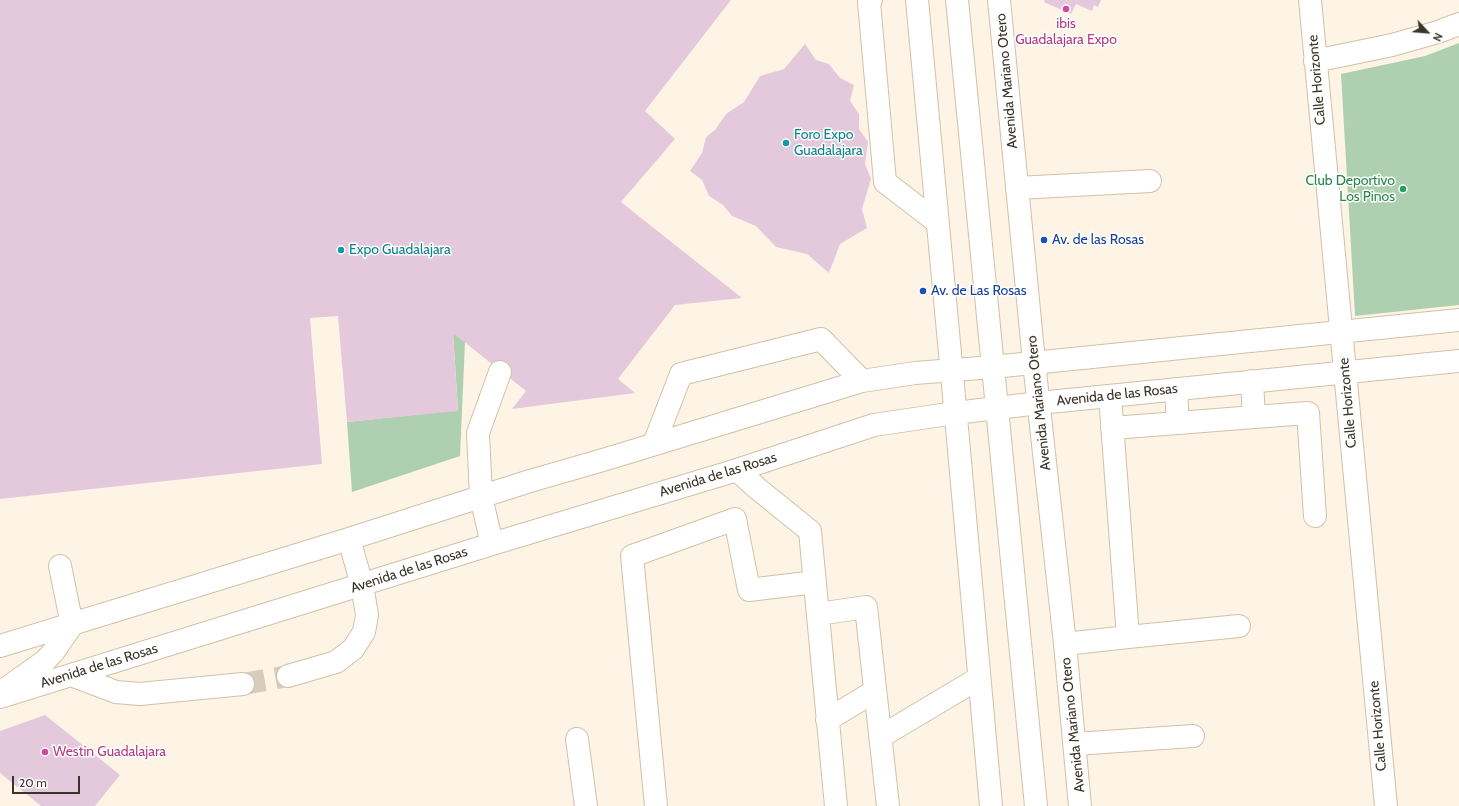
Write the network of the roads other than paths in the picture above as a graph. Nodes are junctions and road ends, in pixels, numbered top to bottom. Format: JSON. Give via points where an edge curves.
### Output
{"nodes":[{"id":1,"x":871,"y":0,"type":"edge"},
{"id":2,"x":916,"y":0,"type":"edge"},
{"id":3,"x":957,"y":0,"type":"edge"},
{"id":4,"x":1310,"y":0,"type":"edge"},
{"id":5,"x":1001,"y":2,"type":"edge"},
{"id":6,"x":1459,"y":24,"type":"edge"},
{"id":7,"x":1315,"y":61,"type":"junction"},
{"id":8,"x":1150,"y":182,"type":"dead end"},
{"id":9,"x":1018,"y":188,"type":"junction"},
{"id":10,"x":937,"y":222,"type":"junction"},
{"id":11,"x":1459,"y":320,"type":"edge"},
{"id":12,"x":1341,"y":332,"type":"junction"},
{"id":13,"x":1459,"y":361,"type":"edge"},
{"id":14,"x":1034,"y":362,"type":"junction"},
{"id":15,"x":992,"y":367,"type":"junction"},
{"id":16,"x":951,"y":370,"type":"junction"},
{"id":17,"x":500,"y":372,"type":"dead end"},
{"id":18,"x":1345,"y":372,"type":"junction"},
{"id":19,"x":862,"y":380,"type":"junction"},
{"id":20,"x":1252,"y":381,"type":"junction"},
{"id":21,"x":1176,"y":389,"type":"junction"},
{"id":22,"x":1110,"y":396,"type":"junction"},
{"id":23,"x":1039,"y":403,"type":"junction"},
{"id":24,"x":998,"y":408,"type":"junction"},
{"id":25,"x":955,"y":413,"type":"junction"},
{"id":26,"x":1254,"y":417,"type":"junction"},
{"id":27,"x":1178,"y":423,"type":"junction"},
{"id":28,"x":1112,"y":428,"type":"junction"},
{"id":29,"x":654,"y":444,"type":"junction"},
{"id":30,"x":737,"y":470,"type":"junction"},
{"id":31,"x":481,"y":497,"type":"junction"},
{"id":32,"x":1315,"y":516,"type":"dead end"},
{"id":33,"x":349,"y":539,"type":"junction"},
{"id":34,"x":492,"y":544,"type":"junction"},
{"id":35,"x":60,"y":566,"type":"dead end"},
{"id":36,"x":815,"y":582,"type":"junction"},
{"id":37,"x":362,"y":585,"type":"junction"},
{"id":38,"x":818,"y":614,"type":"junction"},
{"id":39,"x":72,"y":625,"type":"junction"},
{"id":40,"x":1239,"y":626,"type":"dead end"},
{"id":41,"x":1128,"y":637,"type":"junction"},
{"id":42,"x":1065,"y":644,"type":"junction"},
{"id":43,"x":0,"y":646,"type":"edge"},
{"id":44,"x":70,"y":675,"type":"junction"},
{"id":45,"x":288,"y":676,"type":"tunnel mouth"},
{"id":46,"x":979,"y":678,"type":"junction"},
{"id":47,"x":243,"y":684,"type":"tunnel mouth"},
{"id":48,"x":875,"y":691,"type":"junction"},
{"id":49,"x":0,"y":693,"type":"edge"},
{"id":50,"x":0,"y":697,"type":"edge"},
{"id":51,"x":828,"y":720,"type":"junction"},
{"id":52,"x":1194,"y":736,"type":"dead end"},
{"id":53,"x":880,"y":737,"type":"junction"},
{"id":54,"x":577,"y":739,"type":"dead end"},
{"id":55,"x":1075,"y":744,"type":"junction"},
{"id":56,"x":586,"y":806,"type":"edge"},
{"id":57,"x":656,"y":806,"type":"edge"},
{"id":58,"x":836,"y":806,"type":"edge"},
{"id":59,"x":888,"y":806,"type":"edge"},
{"id":60,"x":990,"y":806,"type":"edge"},
{"id":61,"x":1036,"y":806,"type":"edge"},
{"id":62,"x":1080,"y":806,"type":"edge"},
{"id":63,"x":1386,"y":806,"type":"edge"}],
"edges":[{"from":1,"to":10,"type":"street","via":[[869,2],[886,182]]},
{"from":2,"to":10,"type":"street"},
{"from":3,"to":15,"type":"street"},
{"from":4,"to":7,"type":"street","name":"Calle Horizonte"},
{"from":5,"to":9,"type":"street","name":"Avenida Mariano Otero"},
{"from":6,"to":7,"type":"street","via":[[1392,45]]},
{"from":7,"to":12,"type":"street","name":"Calle Horizonte"},
{"from":8,"to":9,"type":"street"},
{"from":9,"to":14,"type":"street","name":"Avenida Mariano Otero"},
{"from":10,"to":16,"type":"street"},
{"from":11,"to":12,"type":"street"},
{"from":12,"to":14,"type":"street"},
{"from":12,"to":18,"type":"street","name":"Calle Horizonte"},
{"from":13,"to":18,"type":"street","name":"Avenida de las Rosas"},
{"from":14,"to":15,"type":"street"},
{"from":14,"to":23,"type":"street","name":"Avenida Mariano Otero"},
{"from":15,"to":16,"type":"street"},
{"from":15,"to":24,"type":"street"},
{"from":16,"to":19,"type":"street"},
{"from":16,"to":25,"type":"street"},
{"from":17,"to":31,"type":"street","via":[[478,433]]},
{"from":18,"to":20,"type":"street","name":"Avenida de las Rosas"},
{"from":18,"to":63,"type":"street","name":"Calle Horizonte"},
{"from":19,"to":29,"type":"street"},
{"from":19,"to":29,"type":"street","via":[[821,339],[681,374]]},
{"from":20,"to":21,"type":"street","name":"Avenida de las Rosas"},
{"from":20,"to":26,"type":"street"},
{"from":21,"to":22,"type":"street","name":"Avenida de las Rosas"},
{"from":21,"to":27,"type":"street"},
{"from":22,"to":23,"type":"street","name":"Avenida de las Rosas"},
{"from":22,"to":28,"type":"street"},
{"from":23,"to":24,"type":"street","name":"Avenida de las Rosas"},
{"from":23,"to":42,"type":"street","name":"Avenida Mariano Otero"},
{"from":24,"to":25,"type":"street","name":"Avenida de las Rosas"},
{"from":24,"to":61,"type":"street"},
{"from":25,"to":30,"type":"street","name":"Avenida de las Rosas","via":[[874,425]]},
{"from":25,"to":46,"type":"street"},
{"from":26,"to":27,"type":"street"},
{"from":26,"to":32,"type":"street","via":[[1308,413]]},
{"from":27,"to":28,"type":"street"},
{"from":28,"to":41,"type":"street"},
{"from":29,"to":31,"type":"street"},
{"from":30,"to":34,"type":"street","name":"Avenida de las Rosas"},
{"from":30,"to":36,"type":"street","via":[[810,531]]},
{"from":31,"to":33,"type":"street"},
{"from":31,"to":34,"type":"street"},
{"from":33,"to":37,"type":"street"},
{"from":33,"to":39,"type":"street"},
{"from":34,"to":37,"type":"street","name":"Avenida de las Rosas"},
{"from":35,"to":39,"type":"street"},
{"from":36,"to":38,"type":"street"},
{"from":36,"to":57,"type":"street","via":[[750,590],[735,519],[632,556]]},
{"from":37,"to":44,"type":"street","name":"Avenida de las Rosas"},
{"from":37,"to":45,"type":"street","via":[[367,615],[364,632],[353,649],[336,662]]},
{"from":38,"to":48,"type":"street","via":[[866,607]]},
{"from":38,"to":51,"type":"street"},
{"from":39,"to":43,"type":"street"},
{"from":39,"to":49,"type":"street","via":[[45,661]]},
{"from":40,"to":41,"type":"street"},
{"from":41,"to":42,"type":"street"},
{"from":42,"to":55,"type":"street","name":"Avenida Mariano Otero"},
{"from":44,"to":47,"type":"street","via":[[116,692],[140,694]]},
{"from":44,"to":50,"type":"street","name":"Avenida de las Rosas"},
{"from":46,"to":53,"type":"street"},
{"from":46,"to":60,"type":"street"},
{"from":48,"to":51,"type":"street"},
{"from":48,"to":53,"type":"street"},
{"from":51,"to":58,"type":"street"},
{"from":52,"to":55,"type":"street"},
{"from":53,"to":59,"type":"street"},
{"from":54,"to":56,"type":"street"},
{"from":55,"to":62,"type":"street","name":"Avenida Mariano Otero"}]}
